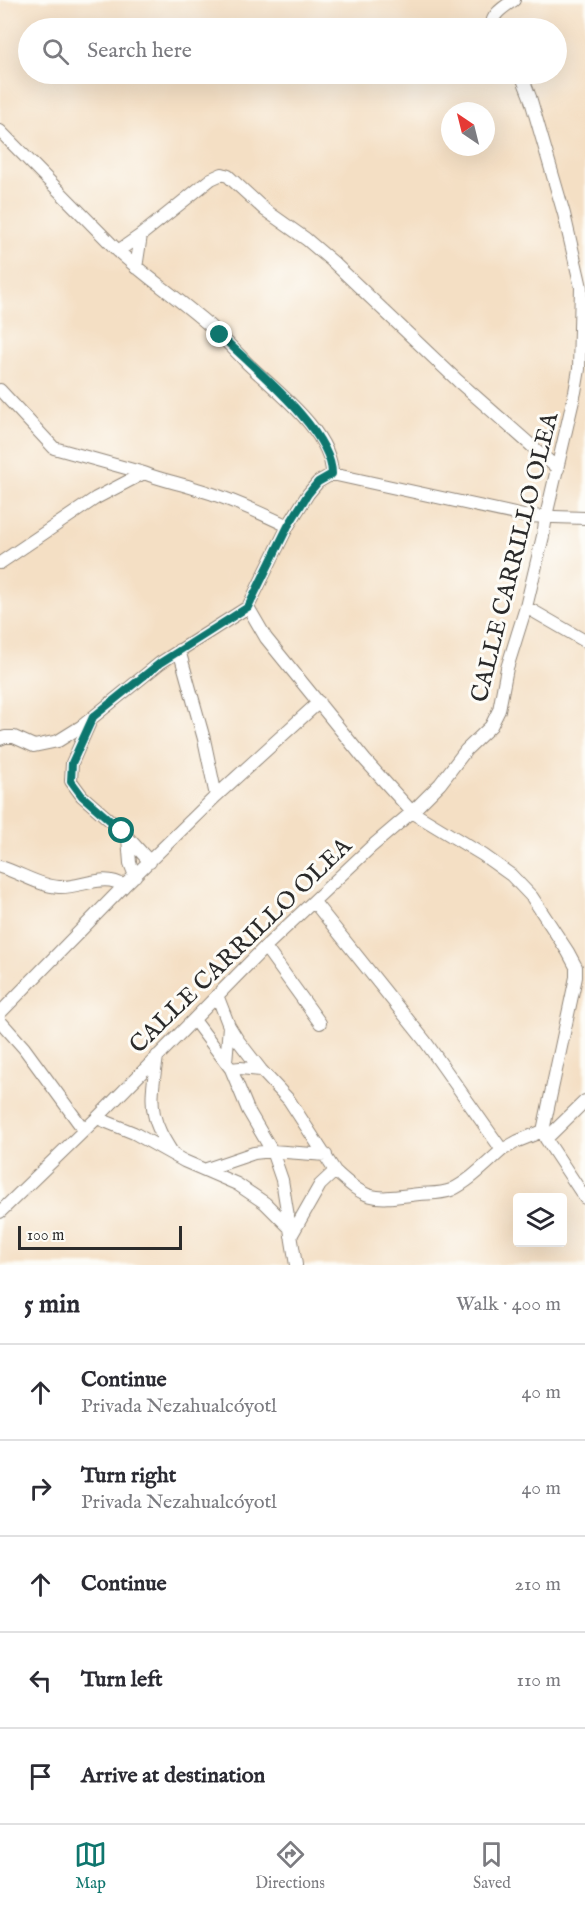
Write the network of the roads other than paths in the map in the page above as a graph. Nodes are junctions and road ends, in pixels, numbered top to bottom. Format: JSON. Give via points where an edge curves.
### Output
{"nodes":[{"id":1,"x":514,"y":0,"type":"edge"},
{"id":2,"x":493,"y":18,"type":"edge"},
{"id":3,"x":525,"y":84,"type":"edge"},
{"id":4,"x":0,"y":131,"type":"edge"},
{"id":5,"x":141,"y":235,"type":"junction"},
{"id":6,"x":118,"y":251,"type":"junction"},
{"id":7,"x":136,"y":268,"type":"junction"},
{"id":8,"x":583,"y":287,"type":"edge"},
{"id":9,"x":0,"y":390,"type":"edge"},
{"id":10,"x":558,"y":469,"type":"junction"},
{"id":11,"x":144,"y":473,"type":"junction"},
{"id":12,"x":332,"y":474,"type":"junction"},
{"id":13,"x":546,"y":516,"type":"junction"},
{"id":14,"x":585,"y":518,"type":"edge"},
{"id":15,"x":288,"y":526,"type":"junction"},
{"id":16,"x":0,"y":563,"type":"edge"},
{"id":17,"x":248,"y":607,"type":"junction"},
{"id":18,"x":525,"y":607,"type":"junction"},
{"id":19,"x":585,"y":641,"type":"edge"},
{"id":20,"x":179,"y":650,"type":"junction"},
{"id":21,"x":319,"y":702,"type":"junction"},
{"id":22,"x":93,"y":717,"type":"junction"},
{"id":23,"x":0,"y":739,"type":"edge"},
{"id":24,"x":216,"y":796,"type":"junction"},
{"id":25,"x":412,"y":812,"type":"junction"},
{"id":26,"x":128,"y":838,"type":"junction"},
{"id":27,"x":150,"y":862,"type":"junction"},
{"id":28,"x":0,"y":867,"type":"edge"},
{"id":29,"x":135,"y":876,"type":"junction"},
{"id":30,"x":124,"y":886,"type":"junction"},
{"id":31,"x":314,"y":902,"type":"junction"},
{"id":32,"x":265,"y":947,"type":"junction"},
{"id":33,"x":217,"y":995,"type":"junction"},
{"id":34,"x":0,"y":1013,"type":"edge"},
{"id":35,"x":194,"y":1020,"type":"junction"},
{"id":36,"x":0,"y":1021,"type":"edge"},
{"id":37,"x":320,"y":1023,"type":"dead end"},
{"id":38,"x":230,"y":1026,"type":"junction"},
{"id":39,"x":157,"y":1056,"type":"junction"},
{"id":40,"x":229,"y":1066,"type":"junction"},
{"id":41,"x":261,"y":1070,"type":"junction"},
{"id":42,"x":585,"y":1101,"type":"edge"},
{"id":43,"x":97,"y":1118,"type":"junction"},
{"id":44,"x":84,"y":1130,"type":"junction"},
{"id":45,"x":544,"y":1135,"type":"junction"},
{"id":46,"x":502,"y":1150,"type":"junction"},
{"id":47,"x":272,"y":1151,"type":"junction"},
{"id":48,"x":172,"y":1154,"type":"junction"},
{"id":49,"x":326,"y":1155,"type":"junction"},
{"id":50,"x":207,"y":1169,"type":"junction"},
{"id":51,"x":335,"y":1171,"type":"junction"},
{"id":52,"x":585,"y":1198,"type":"edge"},
{"id":53,"x":0,"y":1212,"type":"edge"},
{"id":54,"x":290,"y":1231,"type":"junction"},
{"id":55,"x":296,"y":1265,"type":"edge"}],
"edges":[{"from":1,"to":2,"type":"street"},
{"from":3,"to":8,"type":"street","name":"CALLE CARRILLO OLEA"},
{"from":4,"to":6,"type":"street"},
{"from":5,"to":6,"type":"street"},
{"from":5,"to":7,"type":"street"},
{"from":5,"to":10,"type":"street","via":[[211,179],[222,174],[228,176],[333,262]]},
{"from":6,"to":7,"type":"street"},
{"from":7,"to":12,"type":"street","via":[[197,315],[293,407],[324,447]]},
{"from":8,"to":10,"type":"street","name":"CALLE CARRILLO OLEA","via":[[579,369]]},
{"from":9,"to":11,"type":"street","via":[[54,448]]},
{"from":10,"to":13,"type":"street","name":"CALLE CARRILLO OLEA"},
{"from":11,"to":15,"type":"street","via":[[209,493]]},
{"from":11,"to":16,"type":"street","via":[[96,498]]},
{"from":12,"to":13,"type":"street","via":[[507,513]]},
{"from":12,"to":15,"type":"street","via":[[312,488]]},
{"from":13,"to":14,"type":"street"},
{"from":13,"to":18,"type":"street","name":"CALLE CARRILLO OLEA"},
{"from":15,"to":17,"type":"street"},
{"from":17,"to":20,"type":"street"},
{"from":17,"to":21,"type":"street","via":[[266,638]]},
{"from":18,"to":19,"type":"street"},
{"from":18,"to":25,"type":"street","name":"CALLE CARRILLO OLEA","via":[[496,717]]},
{"from":20,"to":22,"type":"street"},
{"from":20,"to":24,"type":"street"},
{"from":21,"to":24,"type":"street"},
{"from":21,"to":25,"type":"street"},
{"from":22,"to":23,"type":"street","via":[[70,735],[48,745],[34,746],[14,737]]},
{"from":22,"to":26,"type":"street","via":[[72,763],[71,781]]},
{"from":24,"to":27,"type":"street"},
{"from":25,"to":31,"type":"street","name":"CALLE CARRILLO OLEA"},
{"from":25,"to":45,"type":"street","via":[[511,875],[532,897],[576,967]]},
{"from":26,"to":27,"type":"street"},
{"from":26,"to":29,"type":"street"},
{"from":27,"to":29,"type":"street"},
{"from":28,"to":30,"type":"street","via":[[59,887],[103,880]]},
{"from":29,"to":30,"type":"street"},
{"from":30,"to":34,"type":"street"},
{"from":31,"to":32,"type":"street","name":"CALLE CARRILLO OLEA"},
{"from":31,"to":46,"type":"street","via":[[425,1041]]},
{"from":32,"to":33,"type":"street","name":"CALLE CARRILLO OLEA"},
{"from":32,"to":37,"type":"street"},
{"from":33,"to":35,"type":"street","name":"CALLE CARRILLO OLEA"},
{"from":33,"to":38,"type":"street"},
{"from":35,"to":39,"type":"street","name":"CALLE CARRILLO OLEA"},
{"from":35,"to":40,"type":"street"},
{"from":36,"to":44,"type":"street"},
{"from":38,"to":40,"type":"street"},
{"from":38,"to":41,"type":"street"},
{"from":39,"to":43,"type":"street","name":"CALLE CARRILLO OLEA"},
{"from":39,"to":48,"type":"street","via":[[154,1113]]},
{"from":40,"to":41,"type":"street"},
{"from":40,"to":47,"type":"street"},
{"from":41,"to":49,"type":"street","via":[[290,1100]]},
{"from":42,"to":45,"type":"street"},
{"from":43,"to":44,"type":"street","name":"CALLE CARRILLO OLEA"},
{"from":43,"to":48,"type":"street"},
{"from":44,"to":53,"type":"street","name":"CALLE CARRILLO OLEA"},
{"from":45,"to":46,"type":"street","via":[[518,1141]]},
{"from":45,"to":52,"type":"street"},
{"from":46,"to":51,"type":"street","via":[[463,1183],[438,1193],[377,1198],[357,1190]]},
{"from":47,"to":49,"type":"street"},
{"from":47,"to":50,"type":"street"},
{"from":47,"to":54,"type":"street","via":[[282,1180]]},
{"from":48,"to":50,"type":"street"},
{"from":49,"to":51,"type":"street"},
{"from":50,"to":54,"type":"street","via":[[254,1195]]},
{"from":51,"to":54,"type":"street","via":[[320,1185]]},
{"from":54,"to":55,"type":"street"}]}
